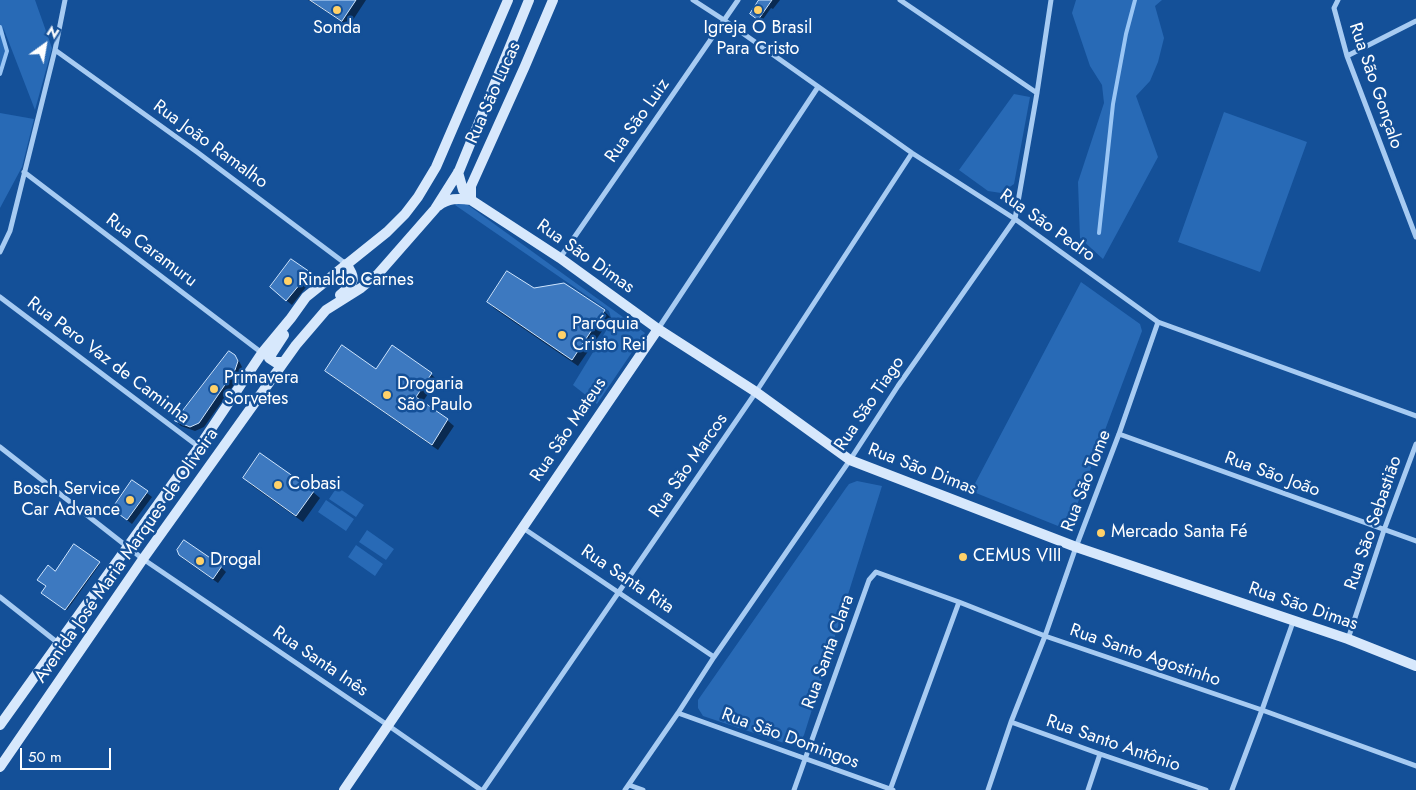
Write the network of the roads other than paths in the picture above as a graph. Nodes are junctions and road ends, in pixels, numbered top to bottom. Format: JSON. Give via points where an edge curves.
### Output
{"nodes":[{"id":1,"x":64,"y":0,"type":"edge"},
{"id":2,"x":508,"y":0,"type":"edge"},
{"id":3,"x":529,"y":0,"type":"edge"},
{"id":4,"x":552,"y":0,"type":"edge"},
{"id":5,"x":693,"y":0,"type":"edge"},
{"id":6,"x":738,"y":0,"type":"edge"},
{"id":7,"x":900,"y":0,"type":"edge"},
{"id":8,"x":1051,"y":0,"type":"edge"},
{"id":9,"x":1338,"y":0,"type":"edge"},
{"id":10,"x":724,"y":20,"type":"junction"},
{"id":11,"x":1416,"y":21,"type":"edge"},
{"id":12,"x":55,"y":50,"type":"junction"},
{"id":13,"x":1347,"y":56,"type":"junction"},
{"id":14,"x":818,"y":87,"type":"junction"},
{"id":15,"x":1037,"y":93,"type":"junction"},
{"id":16,"x":912,"y":154,"type":"junction"},
{"id":17,"x":24,"y":172,"type":"junction"},
{"id":18,"x":458,"y":172,"type":"junction"},
{"id":19,"x":471,"y":200,"type":"junction"},
{"id":20,"x":435,"y":208,"type":"junction"},
{"id":21,"x":1015,"y":219,"type":"junction"},
{"id":22,"x":1416,"y":237,"type":"edge"},
{"id":23,"x":0,"y":252,"type":"edge"},
{"id":24,"x":560,"y":258,"type":"junction"},
{"id":25,"x":346,"y":264,"type":"junction"},
{"id":26,"x":0,"y":298,"type":"edge"},
{"id":27,"x":326,"y":310,"type":"junction"},
{"id":28,"x":291,"y":318,"type":"junction"},
{"id":29,"x":1158,"y":322,"type":"junction"},
{"id":30,"x":658,"y":329,"type":"junction"},
{"id":31,"x":262,"y":353,"type":"junction"},
{"id":32,"x":283,"y":362,"type":"junction"},
{"id":33,"x":756,"y":392,"type":"junction"},
{"id":34,"x":1416,"y":416,"type":"edge"},
{"id":35,"x":1119,"y":434,"type":"junction"},
{"id":36,"x":1416,"y":444,"type":"edge"},
{"id":37,"x":0,"y":447,"type":"edge"},
{"id":38,"x":199,"y":447,"type":"junction"},
{"id":39,"x":850,"y":460,"type":"junction"},
{"id":40,"x":523,"y":528,"type":"junction"},
{"id":41,"x":1384,"y":530,"type":"junction"},
{"id":42,"x":1416,"y":541,"type":"edge"},
{"id":43,"x":1076,"y":547,"type":"junction"},
{"id":44,"x":128,"y":548,"type":"junction"},
{"id":45,"x":143,"y":559,"type":"junction"},
{"id":46,"x":869,"y":580,"type":"joint"},
{"id":47,"x":619,"y":591,"type":"junction"},
{"id":48,"x":0,"y":597,"type":"edge"},
{"id":49,"x":959,"y":602,"type":"junction"},
{"id":50,"x":1294,"y":622,"type":"junction"},
{"id":51,"x":1045,"y":636,"type":"junction"},
{"id":52,"x":1348,"y":639,"type":"junction"},
{"id":53,"x":58,"y":643,"type":"junction"},
{"id":54,"x":714,"y":657,"type":"junction"},
{"id":55,"x":1416,"y":666,"type":"edge"},
{"id":56,"x":1262,"y":710,"type":"junction"},
{"id":57,"x":678,"y":713,"type":"junction"},
{"id":58,"x":1011,"y":722,"type":"junction"},
{"id":59,"x":0,"y":725,"type":"edge"},
{"id":60,"x":389,"y":726,"type":"junction"},
{"id":61,"x":1100,"y":754,"type":"junction"},
{"id":62,"x":806,"y":759,"type":"junction"},
{"id":63,"x":1416,"y":766,"type":"edge"},
{"id":64,"x":0,"y":767,"type":"edge"},
{"id":65,"x":1186,"y":784,"type":"junction"},
{"id":66,"x":627,"y":788,"type":"edge"},
{"id":67,"x":344,"y":790,"type":"edge"},
{"id":68,"x":482,"y":790,"type":"edge"},
{"id":69,"x":642,"y":790,"type":"edge"},
{"id":70,"x":794,"y":790,"type":"edge"},
{"id":71,"x":891,"y":790,"type":"edge"},
{"id":72,"x":988,"y":790,"type":"edge"},
{"id":73,"x":1088,"y":790,"type":"edge"},
{"id":74,"x":1184,"y":790,"type":"edge"},
{"id":75,"x":1206,"y":790,"type":"edge"},
{"id":76,"x":1232,"y":790,"type":"edge"}],
"edges":[{"from":1,"to":12,"type":"street"},
{"from":2,"to":25,"type":"main road","name":"Avenida José Maria Marques de Oliveira","via":[[436,167],[418,197],[387,232]]},
{"from":3,"to":18,"type":"main road","name":"Avenida José Maria Marques de Oliveira"},
{"from":4,"to":19,"type":"main road","name":"Rua São Lucas","via":[[470,186]]},
{"from":5,"to":10,"type":"street","name":"Rua São Pedro"},
{"from":6,"to":10,"type":"street","name":"Rua São Luiz"},
{"from":7,"to":15,"type":"street"},
{"from":8,"to":15,"type":"street","name":"Rua São Tiago"},
{"from":9,"to":13,"type":"street","name":"Rua São Gonçalo","via":[[1334,8]]},
{"from":10,"to":14,"type":"street","name":"Rua São Pedro"},
{"from":10,"to":24,"type":"street","name":"Rua São Luiz"},
{"from":11,"to":13,"type":"street"},
{"from":12,"to":17,"type":"street"},
{"from":12,"to":25,"type":"street","name":"Rua João Ramalho"},
{"from":13,"to":22,"type":"street","name":"Rua São Gonçalo"},
{"from":14,"to":16,"type":"street","name":"Rua São Pedro"},
{"from":14,"to":30,"type":"street","name":"Rua São Mateus"},
{"from":15,"to":21,"type":"street","name":"Rua São Tiago"},
{"from":16,"to":21,"type":"street","name":"Rua São Pedro"},
{"from":16,"to":33,"type":"street","name":"Rua São Marcos"},
{"from":17,"to":23,"type":"street","via":[[10,231]]},
{"from":17,"to":31,"type":"street","name":"Rua Caramuru"},
{"from":18,"to":19,"type":"main road","via":[[463,190]]},
{"from":18,"to":20,"type":"main road","name":"Avenida José Maria Marques de Oliveira"},
{"from":19,"to":20,"type":"main road","via":[[454,198]]},
{"from":19,"to":24,"type":"main road","name":"Rua São Dimas"},
{"from":20,"to":27,"type":"main road","name":"Avenida José Maria Marques de Oliveira","via":[[378,274]]},
{"from":21,"to":29,"type":"street","name":"Rua São Pedro"},
{"from":21,"to":39,"type":"street","name":"Rua São Tiago"},
{"from":24,"to":30,"type":"main road","name":"Rua São Dimas"},
{"from":25,"to":27,"type":"main road","via":[[354,276],[352,283]]},
{"from":25,"to":28,"type":"main road","name":"Avenida José Maria Marques de Oliveira","via":[[306,297]]},
{"from":26,"to":38,"type":"street","name":"Rua Pero Vaz de Caminha"},
{"from":27,"to":32,"type":"main road","name":"Avenida José Maria Marques de Oliveira"},
{"from":28,"to":31,"type":"main road","name":"Avenida José Maria Marques de Oliveira"},
{"from":28,"to":32,"type":"main road","via":[[269,358]]},
{"from":29,"to":34,"type":"street","name":"Rua São Pedro"},
{"from":29,"to":35,"type":"street","name":"Rua São Tome"},
{"from":30,"to":33,"type":"main road","name":"Rua São Dimas"},
{"from":30,"to":40,"type":"main road","name":"Rua São Mateus"},
{"from":31,"to":38,"type":"main road","name":"Avenida José Maria Marques de Oliveira"},
{"from":32,"to":45,"type":"main road","name":"Avenida José Maria Marques de Oliveira"},
{"from":33,"to":39,"type":"main road","name":"Rua São Dimas"},
{"from":33,"to":47,"type":"street","name":"Rua São Marcos"},
{"from":35,"to":41,"type":"street","name":"Rua São João"},
{"from":35,"to":43,"type":"street","name":"Rua São Tome"},
{"from":36,"to":41,"type":"street","name":"Rua São Sebastião"},
{"from":37,"to":44,"type":"street","name":"Rua Santa Inês"},
{"from":38,"to":44,"type":"main road","name":"Avenida José Maria Marques de Oliveira"},
{"from":39,"to":43,"type":"main road","name":"Rua São Dimas"},
{"from":39,"to":54,"type":"street","name":"Rua São Tiago"},
{"from":40,"to":47,"type":"street","name":"Rua Santa Rita"},
{"from":40,"to":60,"type":"main road","name":"Rua São Mateus"},
{"from":41,"to":42,"type":"street","name":"Rua São João"},
{"from":41,"to":52,"type":"street","name":"Rua São Sebastião"},
{"from":43,"to":50,"type":"main road","name":"Rua São Dimas"},
{"from":43,"to":51,"type":"street","name":"Rua São Tome"},
{"from":44,"to":45,"type":"street","name":"Rua Santa Inês"},
{"from":44,"to":53,"type":"main road","name":"Avenida José Maria Marques de Oliveira"},
{"from":45,"to":60,"type":"street","name":"Rua Santa Inês"},
{"from":45,"to":64,"type":"main road","name":"Avenida José Maria Marques de Oliveira"},
{"from":46,"to":49,"type":"street","name":"Rua Santo Agostinho","via":[[876,572]]},
{"from":46,"to":62,"type":"street","name":"Rua Santa Clara"},
{"from":47,"to":54,"type":"street","name":"Rua Santa Rita"},
{"from":47,"to":68,"type":"street","name":"Rua São Marcos"},
{"from":48,"to":53,"type":"street"},
{"from":49,"to":51,"type":"street","name":"Rua Santo Agostinho"},
{"from":49,"to":71,"type":"street"},
{"from":50,"to":52,"type":"main road","name":"Rua São Dimas"},
{"from":50,"to":56,"type":"street"},
{"from":51,"to":56,"type":"street","name":"Rua Santo Agostinho"},
{"from":51,"to":58,"type":"street","name":"Rua São Tome"},
{"from":52,"to":55,"type":"main road","name":"Rua São Dimas"},
{"from":53,"to":59,"type":"main road","name":"Avenida José Maria Marques de Oliveira"},
{"from":54,"to":57,"type":"street","name":"Rua São Tiago"},
{"from":56,"to":63,"type":"street","name":"Rua Santo Agostinho"},
{"from":56,"to":76,"type":"street"},
{"from":57,"to":62,"type":"street","name":"Rua São Domingos"},
{"from":57,"to":66,"type":"street","name":"Rua São Tiago"},
{"from":58,"to":61,"type":"street","name":"Rua Santo Antônio"},
{"from":58,"to":72,"type":"street","name":"Rua São Tome"},
{"from":60,"to":67,"type":"main road","name":"Rua São Mateus"},
{"from":60,"to":68,"type":"street","name":"Rua Santa Inês"},
{"from":61,"to":65,"type":"street","name":"Rua Santo Antônio"},
{"from":61,"to":73,"type":"street"},
{"from":62,"to":70,"type":"street","name":"Rua Santa Clara"},
{"from":62,"to":71,"type":"street","name":"Rua São Domingos"},
{"from":65,"to":74,"type":"street"},
{"from":65,"to":75,"type":"street","name":"Rua Santo Antônio"},
{"from":66,"to":69,"type":"street"}]}
